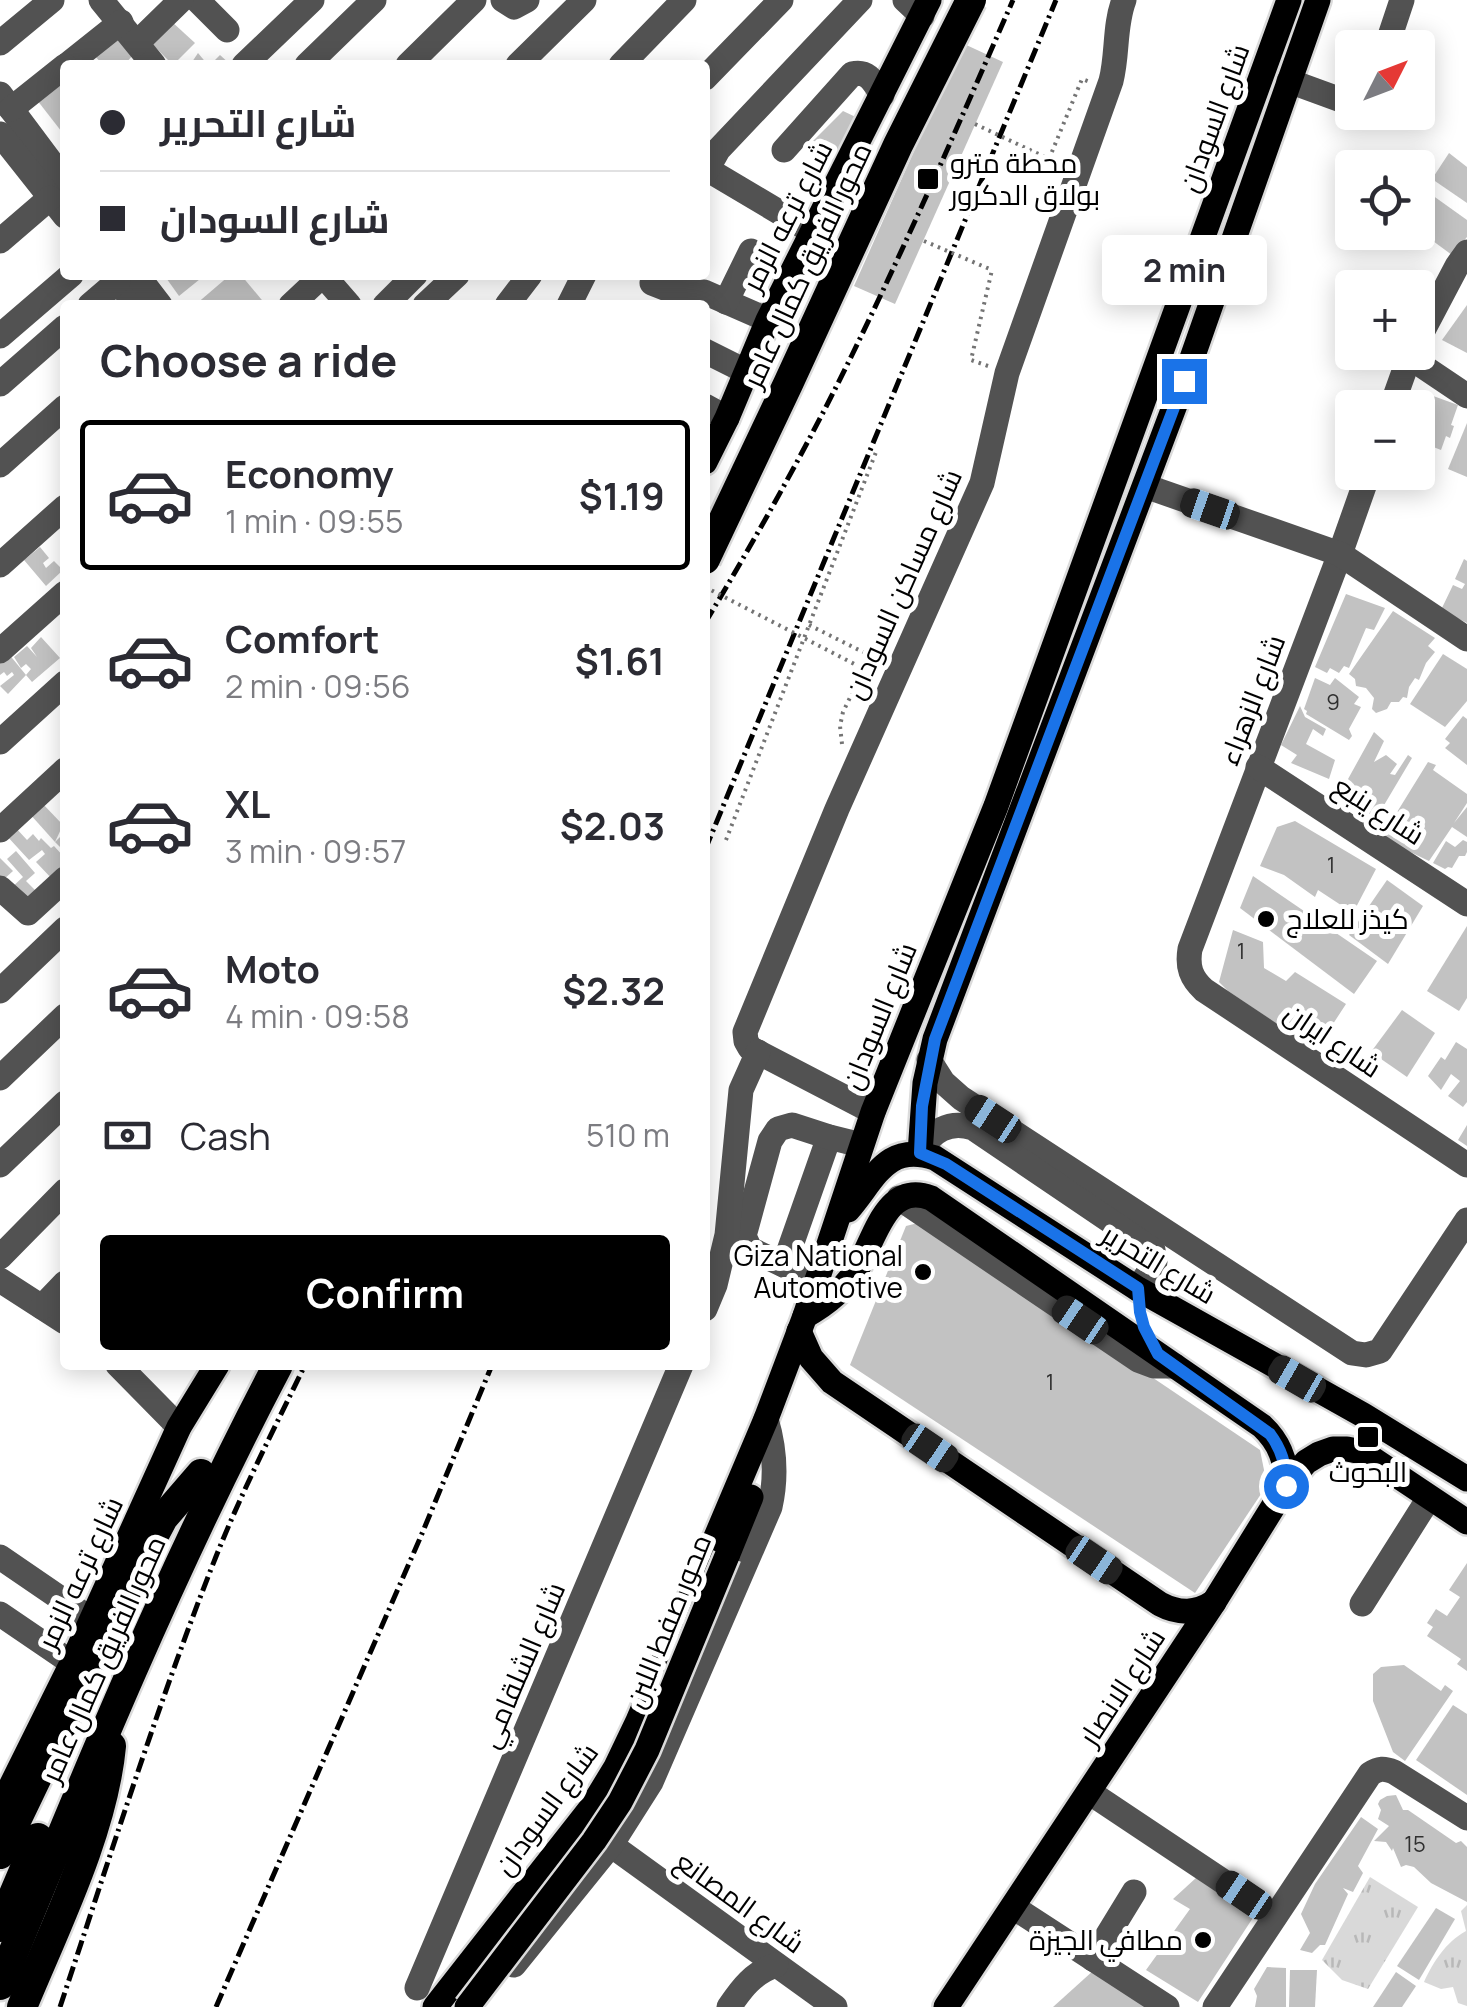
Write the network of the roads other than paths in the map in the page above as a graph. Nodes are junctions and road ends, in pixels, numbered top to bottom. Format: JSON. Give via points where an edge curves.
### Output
{"nodes":[{"id":1,"x":52,"y":0,"type":"edge"},
{"id":2,"x":101,"y":0,"type":"edge"},
{"id":3,"x":181,"y":0,"type":"edge"},
{"id":4,"x":197,"y":0,"type":"edge"},
{"id":5,"x":312,"y":0,"type":"edge"},
{"id":6,"x":374,"y":0,"type":"edge"},
{"id":7,"x":474,"y":0,"type":"edge"},
{"id":8,"x":503,"y":0,"type":"edge"},
{"id":9,"x":526,"y":0,"type":"edge"},
{"id":10,"x":584,"y":0,"type":"edge"},
{"id":11,"x":684,"y":0,"type":"edge"},
{"id":12,"x":781,"y":0,"type":"edge"},
{"id":13,"x":860,"y":0,"type":"edge"},
{"id":14,"x":955,"y":0,"type":"edge"},
{"id":15,"x":971,"y":0,"type":"edge"},
{"id":16,"x":1124,"y":0,"type":"edge"},
{"id":17,"x":1290,"y":0,"type":"edge"},
{"id":18,"x":1318,"y":0,"type":"edge"},
{"id":19,"x":1402,"y":0,"type":"edge"},
{"id":20,"x":919,"y":5,"type":"edge"},
{"id":21,"x":120,"y":22,"type":"junction"},
{"id":22,"x":226,"y":30,"type":"dead end"},
{"id":23,"x":1392,"y":30,"type":"edge"},
{"id":24,"x":0,"y":42,"type":"edge"},
{"id":25,"x":137,"y":43,"type":"junction"},
{"id":26,"x":73,"y":60,"type":"edge"},
{"id":27,"x":150,"y":60,"type":"edge"},
{"id":28,"x":249,"y":60,"type":"edge"},
{"id":29,"x":312,"y":60,"type":"edge"},
{"id":30,"x":413,"y":60,"type":"edge"},
{"id":31,"x":523,"y":60,"type":"edge"},
{"id":32,"x":626,"y":60,"type":"edge"},
{"id":33,"x":60,"y":70,"type":"edge"},
{"id":34,"x":710,"y":73,"type":"edge"},
{"id":35,"x":1290,"y":81,"type":"junction"},
{"id":36,"x":882,"y":95,"type":"junction"},
{"id":37,"x":1335,"y":98,"type":"edge"},
{"id":38,"x":5,"y":102,"type":"edge"},
{"id":39,"x":4,"y":148,"type":"edge"},
{"id":40,"x":784,"y":150,"type":"dead end"},
{"id":41,"x":710,"y":163,"type":"edge"},
{"id":42,"x":710,"y":172,"type":"edge"},
{"id":43,"x":60,"y":198,"type":"edge"},
{"id":44,"x":812,"y":231,"type":"junction"},
{"id":45,"x":0,"y":241,"type":"edge"},
{"id":46,"x":751,"y":251,"type":"dead end"},
{"id":47,"x":1467,"y":252,"type":"edge"},
{"id":48,"x":65,"y":280,"type":"edge"},
{"id":49,"x":119,"y":280,"type":"edge"},
{"id":50,"x":127,"y":280,"type":"edge"},
{"id":51,"x":318,"y":280,"type":"edge"},
{"id":52,"x":327,"y":280,"type":"edge"},
{"id":53,"x":409,"y":280,"type":"edge"},
{"id":54,"x":451,"y":280,"type":"edge"},
{"id":55,"x":650,"y":288,"type":"edge"},
{"id":56,"x":96,"y":300,"type":"edge"},
{"id":57,"x":153,"y":300,"type":"edge"},
{"id":58,"x":297,"y":300,"type":"edge"},
{"id":59,"x":344,"y":300,"type":"edge"},
{"id":60,"x":390,"y":300,"type":"edge"},
{"id":61,"x":430,"y":300,"type":"edge"},
{"id":62,"x":726,"y":302,"type":"junction"},
{"id":63,"x":1435,"y":308,"type":"edge"},
{"id":64,"x":768,"y":320,"type":"junction"},
{"id":65,"x":60,"y":331,"type":"edge"},
{"id":66,"x":0,"y":336,"type":"edge"},
{"id":67,"x":710,"y":354,"type":"edge"},
{"id":68,"x":1435,"y":369,"type":"edge"},
{"id":69,"x":747,"y":372,"type":"junction"},
{"id":70,"x":0,"y":384,"type":"edge"},
{"id":71,"x":1467,"y":396,"type":"edge"},
{"id":72,"x":60,"y":411,"type":"edge"},
{"id":73,"x":716,"y":412,"type":"edge"},
{"id":74,"x":710,"y":439,"type":"edge"},
{"id":75,"x":0,"y":465,"type":"edge"},
{"id":76,"x":1145,"y":486,"type":"junction"},
{"id":77,"x":1363,"y":490,"type":"edge"},
{"id":78,"x":710,"y":506,"type":"edge"},
{"id":79,"x":60,"y":512,"type":"edge"},
{"id":80,"x":710,"y":548,"type":"edge"},
{"id":81,"x":1340,"y":554,"type":"junction"},
{"id":82,"x":0,"y":566,"type":"edge"},
{"id":83,"x":60,"y":597,"type":"edge"},
{"id":84,"x":1467,"y":639,"type":"edge"},
{"id":85,"x":0,"y":651,"type":"edge"},
{"id":86,"x":60,"y":688,"type":"edge"},
{"id":87,"x":0,"y":742,"type":"edge"},
{"id":88,"x":1258,"y":767,"type":"junction"},
{"id":89,"x":60,"y":775,"type":"edge"},
{"id":90,"x":0,"y":830,"type":"edge"},
{"id":91,"x":60,"y":884,"type":"edge"},
{"id":92,"x":3,"y":897,"type":"edge"},
{"id":93,"x":1467,"y":904,"type":"edge"},
{"id":94,"x":60,"y":934,"type":"edge"},
{"id":95,"x":1190,"y":949,"type":"joint"},
{"id":96,"x":0,"y":991,"type":"edge"},
{"id":97,"x":60,"y":1021,"type":"edge"},
{"id":98,"x":758,"y":1052,"type":"junction"},
{"id":99,"x":930,"y":1060,"type":"junction"},
{"id":100,"x":0,"y":1078,"type":"edge"},
{"id":101,"x":60,"y":1108,"type":"edge"},
{"id":102,"x":873,"y":1112,"type":"junction"},
{"id":103,"x":811,"y":1131,"type":"junction"},
{"id":104,"x":861,"y":1145,"type":"junction"},
{"id":105,"x":920,"y":1153,"type":"junction"},
{"id":106,"x":0,"y":1165,"type":"edge"},
{"id":107,"x":1467,"y":1165,"type":"edge"},
{"id":108,"x":60,"y":1196,"type":"edge"},
{"id":109,"x":893,"y":1204,"type":"junction"},
{"id":110,"x":1467,"y":1220,"type":"edge"},
{"id":111,"x":838,"y":1222,"type":"junction"},
{"id":112,"x":0,"y":1257,"type":"edge"},
{"id":113,"x":770,"y":1259,"type":"junction"},
{"id":114,"x":0,"y":1280,"type":"edge"},
{"id":115,"x":817,"y":1281,"type":"junction"},
{"id":116,"x":60,"y":1288,"type":"edge"},
{"id":117,"x":1138,"y":1288,"type":"junction"},
{"id":118,"x":710,"y":1297,"type":"edge"},
{"id":119,"x":42,"y":1307,"type":"junction"},
{"id":120,"x":60,"y":1319,"type":"edge"},
{"id":121,"x":802,"y":1323,"type":"junction"},
{"id":122,"x":1166,"y":1360,"type":"junction"},
{"id":123,"x":123,"y":1370,"type":"edge"},
{"id":124,"x":214,"y":1370,"type":"edge"},
{"id":125,"x":257,"y":1370,"type":"edge"},
{"id":126,"x":276,"y":1370,"type":"edge"},
{"id":127,"x":679,"y":1370,"type":"edge"},
{"id":128,"x":1364,"y":1415,"type":"junction"},
{"id":129,"x":766,"y":1419,"type":"junction"},
{"id":130,"x":179,"y":1426,"type":"junction"},
{"id":131,"x":756,"y":1443,"type":"junction"},
{"id":132,"x":1375,"y":1459,"type":"junction"},
{"id":133,"x":201,"y":1474,"type":"junction"},
{"id":134,"x":1467,"y":1479,"type":"edge"},
{"id":135,"x":1286,"y":1486,"type":"junction"},
{"id":136,"x":1430,"y":1498,"type":"junction"},
{"id":137,"x":1467,"y":1522,"type":"edge"},
{"id":138,"x":0,"y":1557,"type":"edge"},
{"id":139,"x":1214,"y":1602,"type":"junction"},
{"id":140,"x":1362,"y":1604,"type":"dead end"},
{"id":141,"x":0,"y":1614,"type":"edge"},
{"id":142,"x":92,"y":1620,"type":"junction"},
{"id":143,"x":72,"y":1663,"type":"junction"},
{"id":144,"x":112,"y":1714,"type":"junction"},
{"id":145,"x":1089,"y":1792,"type":"junction"},
{"id":146,"x":0,"y":1808,"type":"edge"},
{"id":147,"x":1467,"y":1818,"type":"edge"},
{"id":148,"x":611,"y":1846,"type":"junction"},
{"id":149,"x":0,"y":1854,"type":"edge"},
{"id":150,"x":1134,"y":1892,"type":"dead end"},
{"id":151,"x":1014,"y":1907,"type":"junction"},
{"id":152,"x":1275,"y":1916,"type":"junction"},
{"id":153,"x":0,"y":1927,"type":"edge"},
{"id":154,"x":1093,"y":1959,"type":"junction"},
{"id":155,"x":776,"y":1966,"type":"junction"},
{"id":156,"x":454,"y":1980,"type":"junction"},
{"id":157,"x":0,"y":1985,"type":"edge"},
{"id":158,"x":417,"y":1988,"type":"dead end"},
{"id":159,"x":22,"y":2007,"type":"edge"},
{"id":160,"x":435,"y":2007,"type":"edge"},
{"id":161,"x":469,"y":2007,"type":"edge"},
{"id":162,"x":479,"y":2007,"type":"edge"},
{"id":163,"x":729,"y":2007,"type":"edge"},
{"id":164,"x":835,"y":2007,"type":"edge"},
{"id":165,"x":946,"y":2007,"type":"edge"},
{"id":166,"x":1167,"y":2007,"type":"edge"},
{"id":167,"x":1215,"y":2007,"type":"edge"}],
"edges":[{"from":1,"to":24,"type":"street"},
{"from":2,"to":21,"type":"street"},
{"from":3,"to":25,"type":"street"},
{"from":4,"to":22,"type":"street"},
{"from":5,"to":28,"type":"street"},
{"from":6,"to":29,"type":"street"},
{"from":7,"to":30,"type":"street"},
{"from":8,"to":9,"type":"street","via":[[514,7]]},
{"from":10,"to":31,"type":"street"},
{"from":11,"to":32,"type":"street"},
{"from":12,"to":34,"type":"street"},
{"from":13,"to":41,"type":"street"},
{"from":14,"to":78,"type":"highway","name":"محور الفريق كمال عامر"},
{"from":15,"to":80,"type":"highway","name":"محور الفريق كمال عامر","bridge":true},
{"from":16,"to":98,"type":"street","name":"شارع مساكن السودان","via":[[1111,81],[1007,373],[982,483],[745,1032]]},
{"from":17,"to":102,"type":"main road","name":"شارع السودان","via":[[996,806]]},
{"from":18,"to":35,"type":"main road","name":"شارع السودان"},
{"from":19,"to":23,"type":"street"},
{"from":20,"to":36,"type":"main road","name":"شارع ترعه الزمر"},
{"from":21,"to":25,"type":"street"},
{"from":21,"to":26,"type":"street"},
{"from":25,"to":27,"type":"street"},
{"from":33,"to":38,"type":"street"},
{"from":35,"to":37,"type":"street"},
{"from":35,"to":76,"type":"main road","name":"شارع السودان"},
{"from":36,"to":40,"type":"street","via":[[869,77],[852,74]]},
{"from":36,"to":44,"type":"main road","name":"شارع ترعه الزمر"},
{"from":38,"to":43,"type":"street"},
{"from":39,"to":43,"type":"street"},
{"from":42,"to":44,"type":"street"},
{"from":43,"to":45,"type":"street"},
{"from":44,"to":64,"type":"main road","name":"شارع ترعه الزمر"},
{"from":46,"to":62,"type":"street"},
{"from":47,"to":63,"type":"street"},
{"from":48,"to":66,"type":"street"},
{"from":49,"to":56,"type":"street"},
{"from":50,"to":57,"type":"street"},
{"from":51,"to":58,"type":"street"},
{"from":52,"to":59,"type":"street"},
{"from":53,"to":60,"type":"street"},
{"from":54,"to":61,"type":"street"},
{"from":55,"to":62,"type":"street","via":[[704,292]]},
{"from":62,"to":64,"type":"street"},
{"from":64,"to":69,"type":"main road","name":"شارع ترعه الزمر"},
{"from":65,"to":70,"type":"street"},
{"from":67,"to":69,"type":"street"},
{"from":68,"to":71,"type":"street"},
{"from":69,"to":73,"type":"main road","name":"شارع ترعه الزمر"},
{"from":72,"to":75,"type":"street"},
{"from":73,"to":74,"type":"main road","name":"شارع ترعه الزمر"},
{"from":76,"to":81,"type":"street"},
{"from":76,"to":99,"type":"main road","name":"شارع السودان"},
{"from":77,"to":81,"type":"street","name":"شارع الزهراء"},
{"from":79,"to":82,"type":"street"},
{"from":81,"to":84,"type":"street"},
{"from":81,"to":88,"type":"street","name":"شارع الزهراء"},
{"from":83,"to":85,"type":"street"},
{"from":86,"to":87,"type":"street"},
{"from":88,"to":93,"type":"street","name":"شارع ينبع"},
{"from":88,"to":95,"type":"street","name":"شارع الزهراء"},
{"from":89,"to":90,"type":"street"},
{"from":91,"to":92,"type":"street","via":[[30,913]]},
{"from":94,"to":96,"type":"street"},
{"from":95,"to":107,"type":"street","name":"شارع ايران","via":[[1190,972],[1204,990]]},
{"from":97,"to":100,"type":"street"},
{"from":98,"to":102,"type":"street"},
{"from":98,"to":118,"type":"street","via":[[740,1090],[727,1235]]},
{"from":99,"to":105,"type":"main road","name":"شارع السودان"},
{"from":99,"to":110,"type":"street","via":[[961,1098],[1352,1353],[1380,1350]]},
{"from":101,"to":106,"type":"street"},
{"from":102,"to":104,"type":"main road","name":"شارع السودان"},
{"from":103,"to":104,"type":"street"},
{"from":103,"to":113,"type":"street"},
{"from":103,"to":113,"type":"street","via":[[778,1129],[770,1141],[744,1236],[746,1246]]},
{"from":104,"to":111,"type":"main road","name":"شارع السودان"},
{"from":105,"to":111,"type":"main road","via":[[892,1158]]},
{"from":105,"to":117,"type":"main road","name":"شارع التحرير"},
{"from":105,"to":117,"type":"street","via":[[943,1128],[973,1128],[1153,1250],[1155,1262]]},
{"from":108,"to":112,"type":"street"},
{"from":109,"to":111,"type":"main road"},
{"from":109,"to":121,"type":"main road","via":[[857,1269]]},
{"from":109,"to":122,"type":"main road","via":[[915,1194],[932,1198],[1002,1257]]},
{"from":111,"to":115,"type":"main road","name":"شارع السودان"},
{"from":113,"to":115,"type":"street"},
{"from":114,"to":119,"type":"street"},
{"from":115,"to":121,"type":"main road","name":"شارع السودان"},
{"from":116,"to":119,"type":"street"},
{"from":117,"to":122,"type":"main road","via":[[1144,1327]]},
{"from":117,"to":128,"type":"main road","name":"شارع التحرير"},
{"from":119,"to":120,"type":"street"},
{"from":121,"to":129,"type":"main road","name":"شارع السودان"},
{"from":121,"to":139,"type":"main road","via":[[811,1358],[832,1382],[1160,1604],[1188,1612]]},
{"from":122,"to":135,"type":"main road","via":[[1270,1434],[1282,1453]]},
{"from":123,"to":130,"type":"street"},
{"from":124,"to":130,"type":"main road","name":"شارع ترعه الزمر"},
{"from":125,"to":133,"type":"highway","name":"محور الفريق كمال عامر"},
{"from":126,"to":144,"type":"highway","name":"محور الفريق كمال عامر"},
{"from":127,"to":158,"type":"street","name":"شارع الشلقامي"},
{"from":128,"to":132,"type":"main road","via":[[1350,1426]]},
{"from":128,"to":134,"type":"main road","name":"شارع التحرير"},
{"from":129,"to":131,"type":"main road","name":"شارع السودان"},
{"from":129,"to":148,"type":"street","via":[[775,1475],[770,1508],[666,1752]]},
{"from":130,"to":142,"type":"main road","name":"شارع ترعه الزمر"},
{"from":131,"to":156,"type":"main road","name":"شارع السودان","via":[[616,1767]]},
{"from":131,"to":161,"type":"main road","name":"محور صفط اللبن","bridge":true,"via":[[756,1485],[634,1776]]},
{"from":132,"to":135,"type":"main road","name":"شارع الانصار","via":[[1332,1449],[1306,1462]]},
{"from":132,"to":136,"type":"main road"},
{"from":133,"to":149,"type":"highway","via":[[149,1544]]},
{"from":133,"to":153,"type":"highway","name":"محور الفريق كمال عامر"},
{"from":135,"to":139,"type":"main road","name":"شارع الانصار"},
{"from":136,"to":137,"type":"main road"},
{"from":136,"to":140,"type":"street"},
{"from":138,"to":142,"type":"street"},
{"from":139,"to":145,"type":"main road","name":"شارع الانصار"},
{"from":141,"to":143,"type":"street"},
{"from":142,"to":143,"type":"main road","name":"شارع ترعه الزمر"},
{"from":143,"to":146,"type":"main road","name":"شارع ترعه الزمر"},
{"from":144,"to":157,"type":"highway","name":"محور الفريق كمال عامر"},
{"from":144,"to":159,"type":"highway","via":[[100,1807]]},
{"from":145,"to":151,"type":"main road","name":"شارع الانصار"},
{"from":145,"to":152,"type":"street"},
{"from":147,"to":152,"type":"street","via":[[1394,1772],[1377,1769]]},
{"from":148,"to":155,"type":"street","name":"شارع المصانع"},
{"from":148,"to":162,"type":"street"},
{"from":150,"to":154,"type":"street"},
{"from":151,"to":154,"type":"street"},
{"from":151,"to":165,"type":"main road","name":"شارع الانصار"},
{"from":152,"to":167,"type":"street"},
{"from":154,"to":166,"type":"street"},
{"from":155,"to":163,"type":"street","via":[[749,1980]]},
{"from":155,"to":164,"type":"street","name":"شارع المصانع"},
{"from":156,"to":160,"type":"main road","name":"شارع السودان"},
{"from":156,"to":161,"type":"main road"}]}
